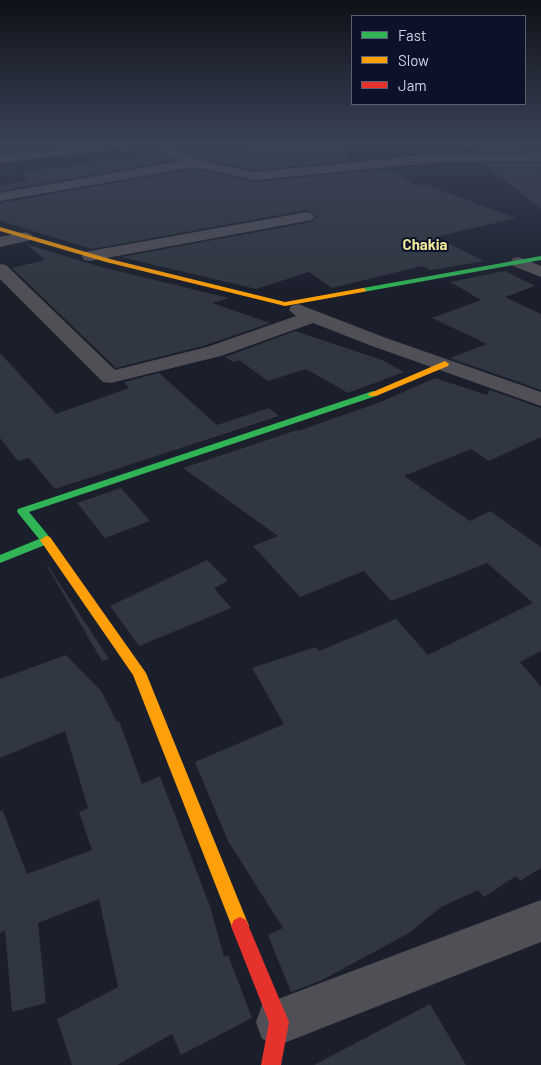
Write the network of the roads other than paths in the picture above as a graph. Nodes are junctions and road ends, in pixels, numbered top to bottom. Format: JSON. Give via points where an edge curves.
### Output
{"nodes":[{"id":1,"x":19,"y":194,"type":"edge"},
{"id":2,"x":0,"y":197,"type":"edge"},
{"id":3,"x":307,"y":217,"type":"dead end"},
{"id":4,"x":0,"y":229,"type":"edge"},
{"id":5,"x":25,"y":237,"type":"junction"},
{"id":6,"x":0,"y":242,"type":"edge"},
{"id":7,"x":90,"y":256,"type":"junction"},
{"id":8,"x":541,"y":258,"type":"edge"},
{"id":9,"x":519,"y":262,"type":"junction"},
{"id":10,"x":0,"y":269,"type":"edge"},
{"id":11,"x":541,"y":272,"type":"edge"},
{"id":12,"x":285,"y":304,"type":"junction"},
{"id":13,"x":314,"y":316,"type":"junction"},
{"id":14,"x":445,"y":364,"type":"junction"},
{"id":15,"x":541,"y":399,"type":"edge"},
{"id":16,"x":46,"y":540,"type":"junction"},
{"id":17,"x":0,"y":559,"type":"edge"},
{"id":18,"x":541,"y":921,"type":"edge"},
{"id":19,"x":279,"y":1022,"type":"junction"},
{"id":20,"x":271,"y":1065,"type":"edge"}],
"edges":[{"from":1,"to":2,"type":"street"},
{"from":3,"to":7,"type":"street"},
{"from":4,"to":5,"type":"street"},
{"from":5,"to":6,"type":"street"},
{"from":5,"to":7,"type":"street"},
{"from":7,"to":12,"type":"street"},
{"from":8,"to":9,"type":"street"},
{"from":9,"to":11,"type":"street"},
{"from":9,"to":12,"type":"street"},
{"from":10,"to":13,"type":"street","via":[[111,377],[214,352]]},
{"from":12,"to":13,"type":"street"},
{"from":13,"to":14,"type":"street"},
{"from":14,"to":15,"type":"street"},
{"from":14,"to":16,"type":"street","via":[[374,394],[22,510]]},
{"from":16,"to":17,"type":"street"},
{"from":16,"to":19,"type":"street","via":[[140,673]]},
{"from":18,"to":19,"type":"street"},
{"from":19,"to":20,"type":"street"}]}
